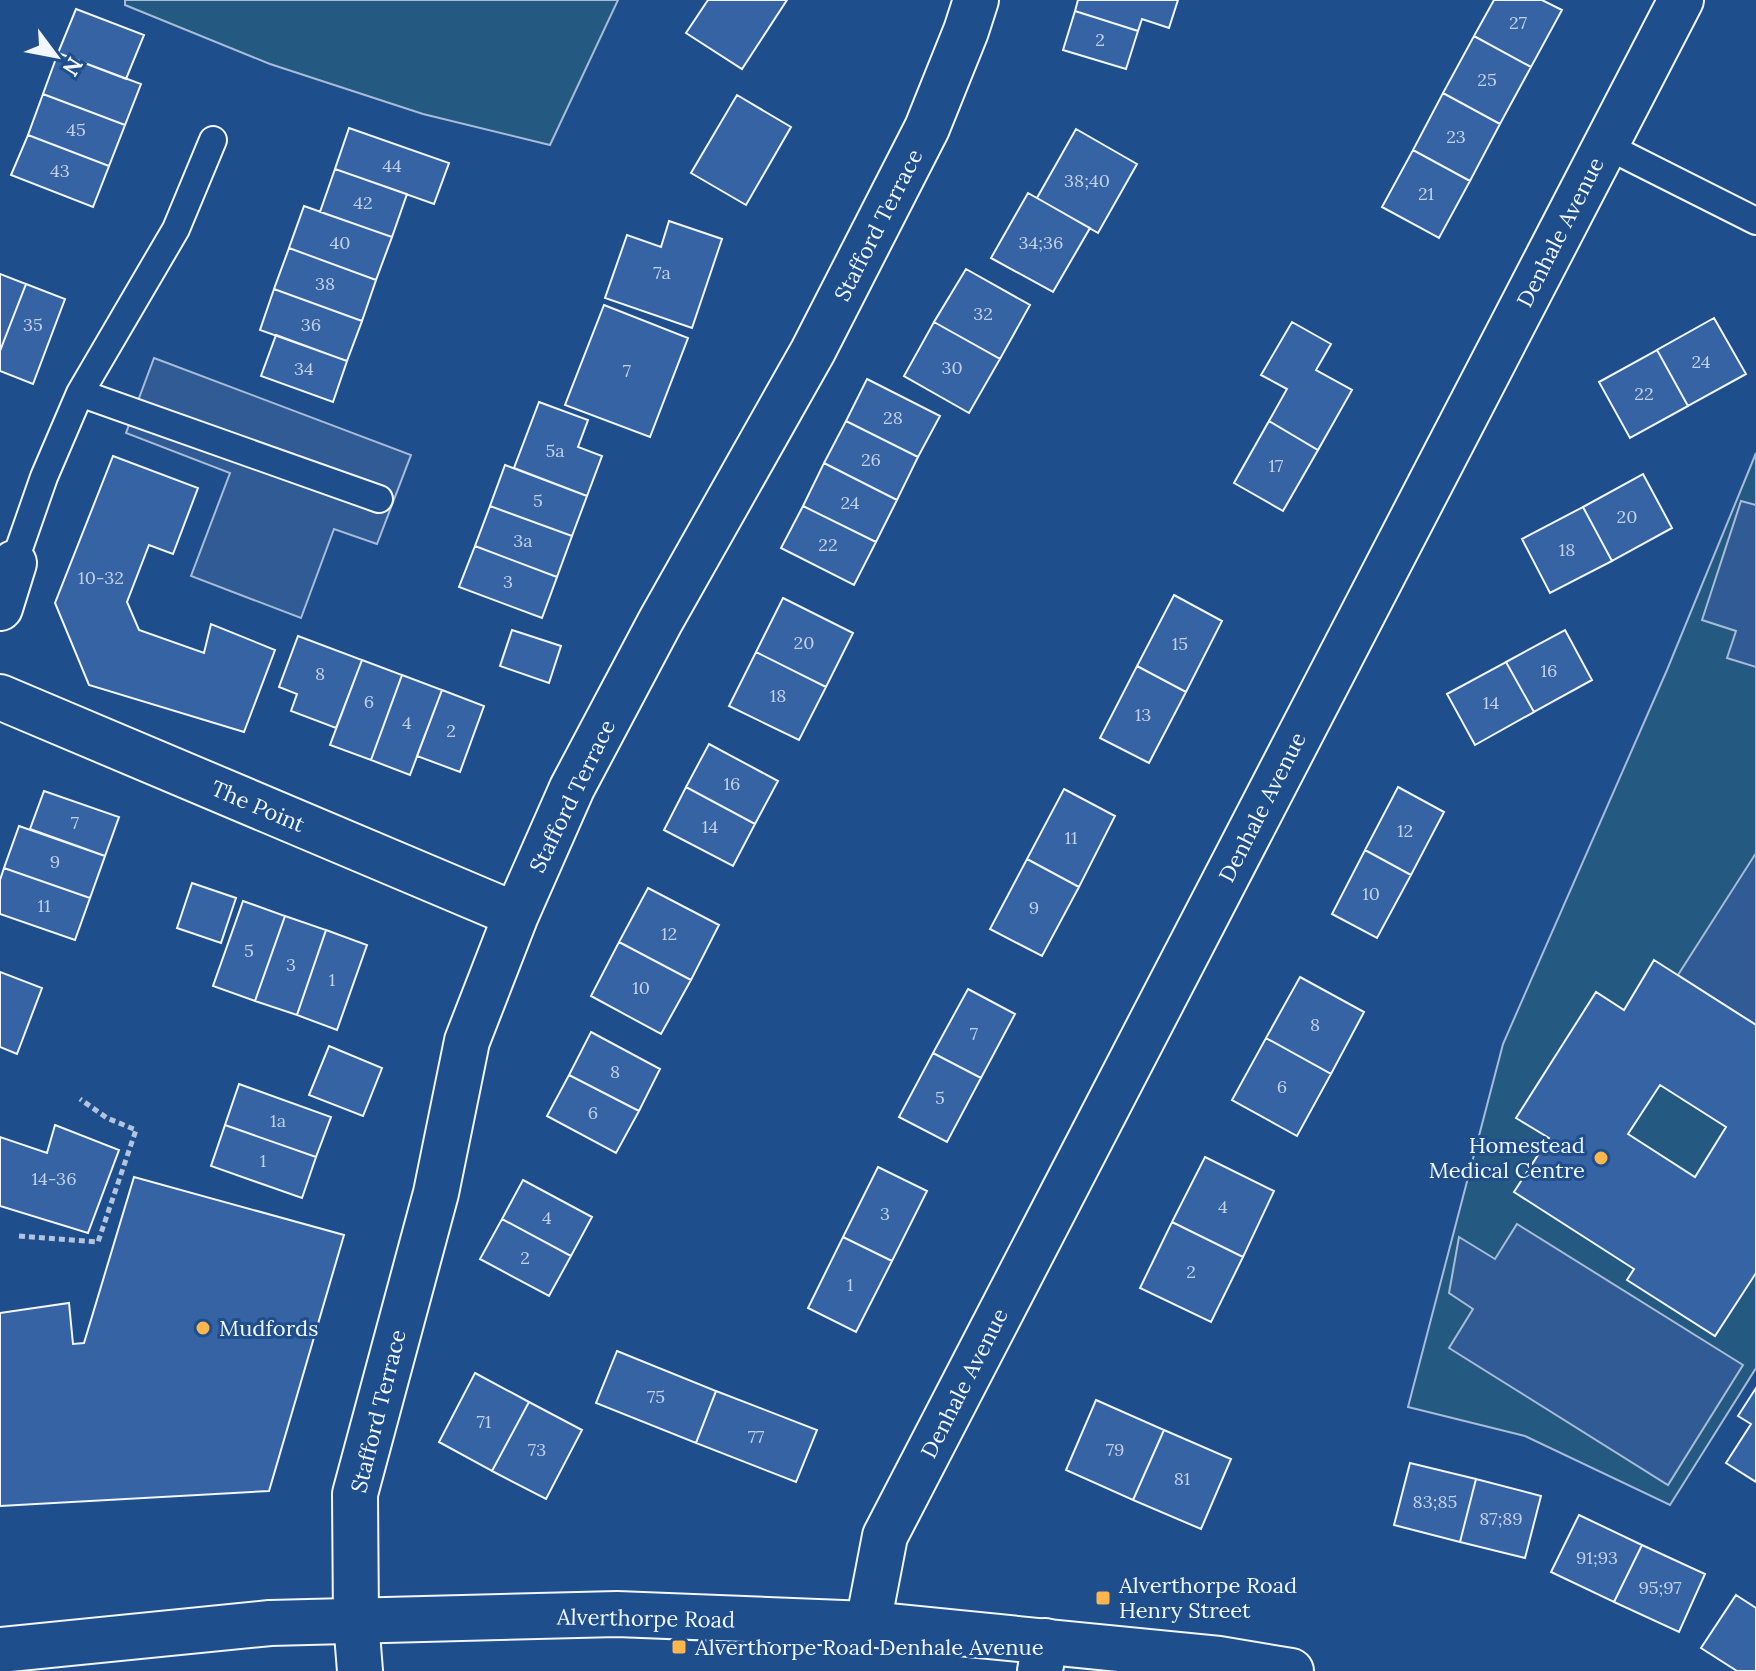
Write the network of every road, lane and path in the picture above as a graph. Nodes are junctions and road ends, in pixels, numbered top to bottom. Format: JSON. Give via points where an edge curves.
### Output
{"nodes":[{"id":1,"x":1681,"y":0,"type":"edge"},
{"id":2,"x":971,"y":15,"type":"edge"},
{"id":3,"x":213,"y":140,"type":"dead end"},
{"id":4,"x":1605,"y":145,"type":"junction"},
{"id":5,"x":1756,"y":221,"type":"edge"},
{"id":6,"x":80,"y":393,"type":"junction"},
{"id":7,"x":379,"y":499,"type":"dead end"},
{"id":8,"x":14,"y":563,"type":"joint"},
{"id":9,"x":0,"y":608,"type":"edge"},
{"id":10,"x":0,"y":697,"type":"edge"},
{"id":11,"x":516,"y":915,"type":"junction"},
{"id":12,"x":80,"y":1099,"type":"dead end"},
{"id":13,"x":19,"y":1236,"type":"dead end"},
{"id":14,"x":356,"y":1621,"type":"junction"},
{"id":15,"x":868,"y":1624,"type":"junction"},
{"id":16,"x":0,"y":1650,"type":"edge"},
{"id":17,"x":1042,"y":1656,"type":"edge"},
{"id":18,"x":360,"y":1671,"type":"edge"},
{"id":19,"x":1291,"y":1671,"type":"edge"}],
"edges":[{"from":1,"to":4,"type":"street","name":"Denhale Avenue"},
{"from":2,"to":11,"type":"street","name":"Stafford Terrace","via":[[920,141],[813,351],[572,788]]},
{"from":3,"to":6,"type":"lane","via":[[176,229]]},
{"from":4,"to":5,"type":"lane"},
{"from":4,"to":15,"type":"street","name":"Denhale Avenue","via":[[885,1536]]},
{"from":6,"to":7,"type":"lane"},
{"from":6,"to":8,"type":"lane"},
{"from":8,"to":9,"type":"street"},
{"from":10,"to":11,"type":"street","name":"The Point"},
{"from":11,"to":14,"type":"street","name":"Stafford Terrace","via":[[467,1041],[436,1193],[355,1494]]},
{"from":12,"to":13,"type":"path","via":[[136,1130],[98,1242]]},
{"from":14,"to":15,"type":"street","name":"Alverthorpe Road","via":[[617,1614]]},
{"from":14,"to":16,"type":"street","name":"Alverthorpe Road","via":[[270,1623]]},
{"from":14,"to":18,"type":"street","name":"Stafford Terrace"},
{"from":15,"to":17,"type":"street","name":"Alverthorpe Road"},
{"from":17,"to":19,"type":"street","name":"Alverthorpe Road","via":[[1219,1659]]}]}
